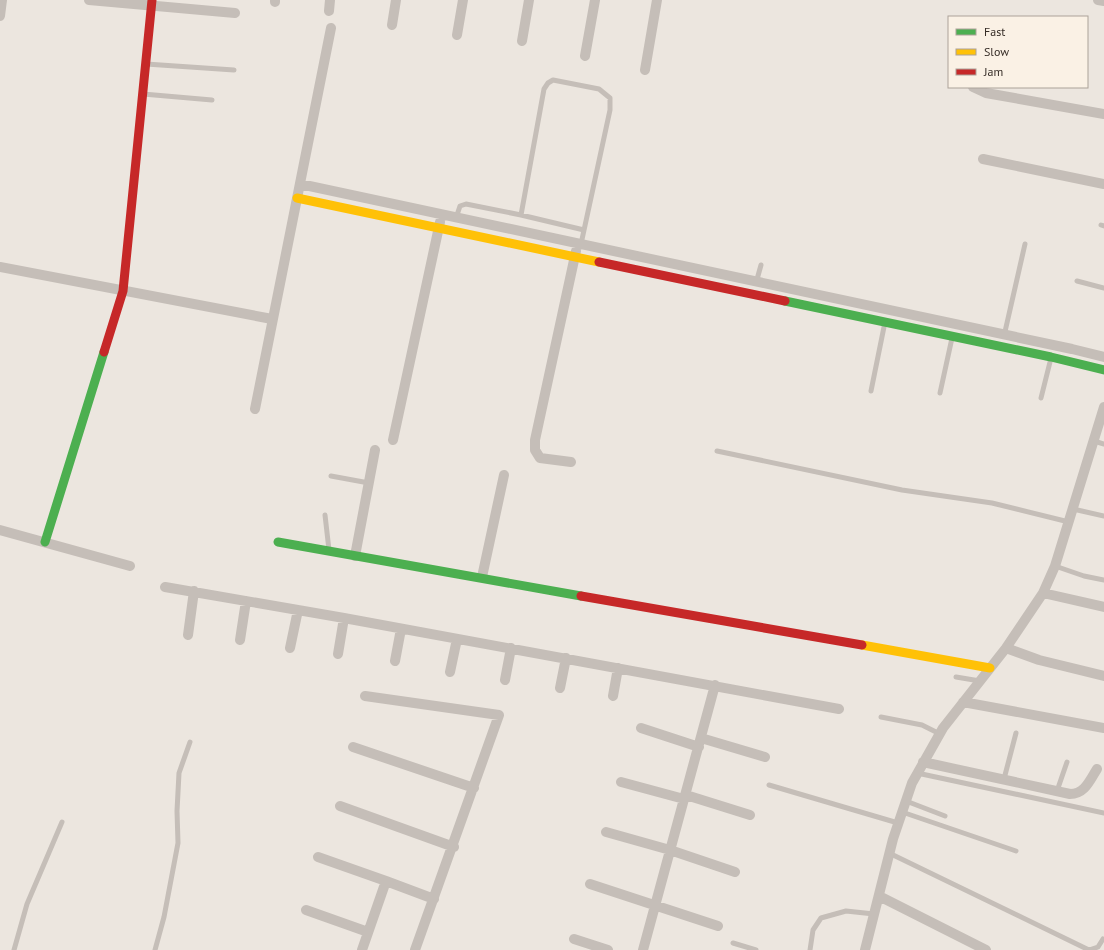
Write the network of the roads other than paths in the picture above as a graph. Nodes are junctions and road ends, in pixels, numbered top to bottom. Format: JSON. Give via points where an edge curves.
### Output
{"nodes":[{"id":1,"x":2,"y":0,"type":"edge"},
{"id":2,"x":89,"y":0,"type":"edge"},
{"id":3,"x":330,"y":0,"type":"edge"},
{"id":4,"x":396,"y":0,"type":"edge"},
{"id":5,"x":463,"y":0,"type":"edge"},
{"id":6,"x":529,"y":0,"type":"edge"},
{"id":7,"x":595,"y":0,"type":"edge"},
{"id":8,"x":657,"y":0,"type":"edge"},
{"id":9,"x":1098,"y":0,"type":"edge"},
{"id":10,"x":1104,"y":2,"type":"edge"},
{"id":11,"x":151,"y":3,"type":"edge"},
{"id":12,"x":329,"y":11,"type":"dead end"},
{"id":13,"x":235,"y":13,"type":"dead end"},
{"id":14,"x":0,"y":16,"type":"edge"},
{"id":15,"x":392,"y":25,"type":"dead end"},
{"id":16,"x":331,"y":28,"type":"dead end"},
{"id":17,"x":457,"y":35,"type":"dead end"},
{"id":18,"x":522,"y":41,"type":"dead end"},
{"id":19,"x":585,"y":56,"type":"dead end"},
{"id":20,"x":145,"y":64,"type":"junction"},
{"id":21,"x":234,"y":70,"type":"dead end"},
{"id":22,"x":645,"y":70,"type":"dead end"},
{"id":23,"x":976,"y":88,"type":"edge"},
{"id":24,"x":142,"y":94,"type":"junction"},
{"id":25,"x":212,"y":100,"type":"dead end"},
{"id":26,"x":1104,"y":114,"type":"edge"},
{"id":27,"x":983,"y":159,"type":"dead end"},
{"id":28,"x":300,"y":184,"type":"junction"},
{"id":29,"x":1104,"y":184,"type":"edge"},
{"id":30,"x":297,"y":198,"type":"junction"},
{"id":31,"x":442,"y":214,"type":"junction"},
{"id":32,"x":521,"y":214,"type":"junction"},
{"id":33,"x":456,"y":218,"type":"junction"},
{"id":34,"x":438,"y":228,"type":"junction"},
{"id":35,"x":584,"y":230,"type":"junction"},
{"id":36,"x":580,"y":244,"type":"junction"},
{"id":37,"x":1025,"y":244,"type":"dead end"},
{"id":38,"x":575,"y":257,"type":"junction"},
{"id":39,"x":761,"y":265,"type":"dead end"},
{"id":40,"x":0,"y":267,"type":"edge"},
{"id":41,"x":689,"y":268,"type":"junction"},
{"id":42,"x":686,"y":281,"type":"junction"},
{"id":43,"x":1077,"y":281,"type":"dead end"},
{"id":44,"x":756,"y":282,"type":"junction"},
{"id":45,"x":1104,"y":288,"type":"edge"},
{"id":46,"x":794,"y":289,"type":"junction"},
{"id":47,"x":123,"y":291,"type":"junction"},
{"id":48,"x":753,"y":295,"type":"junction"},
{"id":49,"x":790,"y":303,"type":"junction"},
{"id":50,"x":886,"y":309,"type":"junction"},
{"id":51,"x":272,"y":319,"type":"junction"},
{"id":52,"x":884,"y":322,"type":"junction"},
{"id":53,"x":1004,"y":334,"type":"junction"},
{"id":54,"x":952,"y":337,"type":"junction"},
{"id":55,"x":1001,"y":347,"type":"junction"},
{"id":56,"x":1079,"y":350,"type":"junction"},
{"id":57,"x":1051,"y":357,"type":"junction"},
{"id":58,"x":1104,"y":357,"type":"edge"},
{"id":59,"x":1077,"y":363,"type":"junction"},
{"id":60,"x":1104,"y":370,"type":"edge"},
{"id":61,"x":871,"y":391,"type":"dead end"},
{"id":62,"x":940,"y":393,"type":"dead end"},
{"id":63,"x":1041,"y":398,"type":"dead end"},
{"id":64,"x":1104,"y":407,"type":"edge"},
{"id":65,"x":255,"y":409,"type":"dead end"},
{"id":66,"x":393,"y":440,"type":"dead end"},
{"id":67,"x":1094,"y":441,"type":"junction"},
{"id":68,"x":1104,"y":444,"type":"edge"},
{"id":69,"x":375,"y":450,"type":"dead end"},
{"id":70,"x":717,"y":451,"type":"dead end"},
{"id":71,"x":571,"y":462,"type":"dead end"},
{"id":72,"x":504,"y":475,"type":"dead end"},
{"id":73,"x":330,"y":476,"type":"dead end"},
{"id":74,"x":369,"y":483,"type":"junction"},
{"id":75,"x":1074,"y":510,"type":"junction"},
{"id":76,"x":325,"y":515,"type":"dead end"},
{"id":77,"x":1104,"y":516,"type":"edge"},
{"id":78,"x":1069,"y":522,"type":"junction"},
{"id":79,"x":0,"y":530,"type":"edge"},
{"id":80,"x":45,"y":542,"type":"junction"},
{"id":81,"x":278,"y":542,"type":"dead end"},
{"id":82,"x":329,"y":551,"type":"junction"},
{"id":83,"x":355,"y":556,"type":"junction"},
{"id":84,"x":130,"y":566,"type":"dead end"},
{"id":85,"x":1056,"y":566,"type":"junction"},
{"id":86,"x":482,"y":577,"type":"junction"},
{"id":87,"x":1104,"y":580,"type":"edge"},
{"id":88,"x":165,"y":587,"type":"dead end"},
{"id":89,"x":194,"y":591,"type":"junction"},
{"id":90,"x":1043,"y":593,"type":"junction"},
{"id":91,"x":246,"y":601,"type":"junction"},
{"id":92,"x":1104,"y":607,"type":"edge"},
{"id":93,"x":298,"y":610,"type":"junction"},
{"id":94,"x":344,"y":618,"type":"junction"},
{"id":95,"x":401,"y":629,"type":"junction"},
{"id":96,"x":188,"y":635,"type":"dead end"},
{"id":97,"x":457,"y":639,"type":"junction"},
{"id":98,"x":240,"y":640,"type":"dead end"},
{"id":99,"x":290,"y":648,"type":"dead end"},
{"id":100,"x":511,"y":648,"type":"junction"},
{"id":101,"x":1006,"y":648,"type":"junction"},
{"id":102,"x":338,"y":654,"type":"dead end"},
{"id":103,"x":566,"y":658,"type":"junction"},
{"id":104,"x":395,"y":661,"type":"dead end"},
{"id":105,"x":618,"y":668,"type":"junction"},
{"id":106,"x":990,"y":668,"type":"junction"},
{"id":107,"x":450,"y":672,"type":"dead end"},
{"id":108,"x":1104,"y":676,"type":"edge"},
{"id":109,"x":956,"y":677,"type":"dead end"},
{"id":110,"x":505,"y":680,"type":"dead end"},
{"id":111,"x":980,"y":681,"type":"junction"},
{"id":112,"x":715,"y":685,"type":"junction"},
{"id":113,"x":560,"y":688,"type":"dead end"},
{"id":114,"x":365,"y":696,"type":"dead end"},
{"id":115,"x":613,"y":696,"type":"dead end"},
{"id":116,"x":963,"y":702,"type":"junction"},
{"id":117,"x":839,"y":709,"type":"dead end"},
{"id":118,"x":881,"y":717,"type":"dead end"},
{"id":119,"x":641,"y":728,"type":"dead end"},
{"id":120,"x":1104,"y":728,"type":"edge"},
{"id":121,"x":1016,"y":733,"type":"dead end"},
{"id":122,"x":940,"y":734,"type":"junction"},
{"id":123,"x":190,"y":742,"type":"dead end"},
{"id":124,"x":700,"y":742,"type":"junction"},
{"id":125,"x":353,"y":747,"type":"dead end"},
{"id":126,"x":765,"y":758,"type":"dead end"},
{"id":127,"x":923,"y":762,"type":"junction"},
{"id":128,"x":1067,"y":762,"type":"dead end"},
{"id":129,"x":1097,"y":769,"type":"dead end"},
{"id":130,"x":917,"y":773,"type":"junction"},
{"id":131,"x":1004,"y":779,"type":"junction"},
{"id":132,"x":621,"y":782,"type":"dead end"},
{"id":133,"x":769,"y":785,"type":"dead end"},
{"id":134,"x":474,"y":788,"type":"junction"},
{"id":135,"x":1057,"y":791,"type":"junction"},
{"id":136,"x":685,"y":797,"type":"junction"},
{"id":137,"x":906,"y":801,"type":"junction"},
{"id":138,"x":340,"y":806,"type":"dead end"},
{"id":139,"x":902,"y":812,"type":"junction"},
{"id":140,"x":1104,"y":813,"type":"edge"},
{"id":141,"x":750,"y":815,"type":"dead end"},
{"id":142,"x":945,"y":816,"type":"dead end"},
{"id":143,"x":62,"y":822,"type":"dead end"},
{"id":144,"x":898,"y":823,"type":"junction"},
{"id":145,"x":606,"y":832,"type":"dead end"},
{"id":146,"x":454,"y":847,"type":"junction"},
{"id":147,"x":670,"y":850,"type":"junction"},
{"id":148,"x":1016,"y":851,"type":"dead end"},
{"id":149,"x":889,"y":853,"type":"junction"},
{"id":150,"x":318,"y":857,"type":"dead end"},
{"id":151,"x":735,"y":872,"type":"dead end"},
{"id":152,"x":386,"y":881,"type":"junction"},
{"id":153,"x":590,"y":884,"type":"dead end"},
{"id":154,"x":879,"y":896,"type":"junction"},
{"id":155,"x":434,"y":899,"type":"junction"},
{"id":156,"x":655,"y":905,"type":"junction"},
{"id":157,"x":306,"y":910,"type":"dead end"},
{"id":158,"x":874,"y":914,"type":"junction"},
{"id":159,"x":718,"y":926,"type":"dead end"},
{"id":160,"x":368,"y":932,"type":"junction"},
{"id":161,"x":1103,"y":939,"type":"edge"},
{"id":162,"x":574,"y":940,"type":"dead end"},
{"id":163,"x":733,"y":943,"type":"dead end"},
{"id":164,"x":14,"y":950,"type":"edge"},
{"id":165,"x":155,"y":950,"type":"edge"},
{"id":166,"x":362,"y":950,"type":"edge"},
{"id":167,"x":415,"y":950,"type":"edge"},
{"id":168,"x":608,"y":950,"type":"edge"},
{"id":169,"x":643,"y":950,"type":"edge"},
{"id":170,"x":756,"y":950,"type":"edge"},
{"id":171,"x":810,"y":950,"type":"edge"},
{"id":172,"x":865,"y":950,"type":"edge"},
{"id":173,"x":986,"y":950,"type":"edge"}],
"edges":[{"from":1,"to":14,"type":"street"},
{"from":2,"to":11,"type":"street"},
{"from":3,"to":12,"type":"street"},
{"from":4,"to":15,"type":"street"},
{"from":5,"to":17,"type":"street"},
{"from":6,"to":18,"type":"street"},
{"from":7,"to":19,"type":"street"},
{"from":8,"to":22,"type":"street"},
{"from":9,"to":10,"type":"street"},
{"from":11,"to":13,"type":"street"},
{"from":11,"to":20,"type":"street"},
{"from":16,"to":28,"type":"street"},
{"from":20,"to":21,"type":"lane"},
{"from":20,"to":24,"type":"street"},
{"from":23,"to":26,"type":"street","via":[[986,93]]},
{"from":24,"to":25,"type":"lane"},
{"from":24,"to":47,"type":"street"},
{"from":27,"to":29,"type":"street"},
{"from":28,"to":30,"type":"street"},
{"from":28,"to":31,"type":"street"},
{"from":30,"to":34,"type":"street"},
{"from":30,"to":51,"type":"street"},
{"from":31,"to":33,"type":"street"},
{"from":31,"to":34,"type":"street"},
{"from":32,"to":33,"type":"lane","via":[[466,204],[460,206]]},
{"from":32,"to":35,"type":"lane"},
{"from":32,"to":35,"type":"lane","via":[[544,89],[553,80],[599,89],[610,98],[610,110]]},
{"from":33,"to":36,"type":"street"},
{"from":34,"to":38,"type":"street"},
{"from":34,"to":66,"type":"street"},
{"from":35,"to":36,"type":"lane"},
{"from":36,"to":38,"type":"street"},
{"from":36,"to":41,"type":"street"},
{"from":37,"to":53,"type":"lane"},
{"from":38,"to":42,"type":"street"},
{"from":38,"to":71,"type":"street","via":[[535,440],[535,450],[540,458]]},
{"from":39,"to":44,"type":"lane"},
{"from":40,"to":47,"type":"street"},
{"from":41,"to":42,"type":"street"},
{"from":41,"to":44,"type":"street"},
{"from":42,"to":48,"type":"street"},
{"from":43,"to":45,"type":"lane"},
{"from":44,"to":46,"type":"street"},
{"from":44,"to":48,"type":"lane"},
{"from":46,"to":49,"type":"street"},
{"from":46,"to":50,"type":"street"},
{"from":47,"to":51,"type":"street"},
{"from":47,"to":80,"type":"street"},
{"from":48,"to":49,"type":"street"},
{"from":49,"to":52,"type":"street"},
{"from":50,"to":52,"type":"lane"},
{"from":50,"to":53,"type":"street"},
{"from":51,"to":65,"type":"street"},
{"from":52,"to":54,"type":"street"},
{"from":52,"to":61,"type":"lane"},
{"from":53,"to":55,"type":"lane"},
{"from":53,"to":56,"type":"street"},
{"from":54,"to":55,"type":"street"},
{"from":54,"to":62,"type":"lane"},
{"from":55,"to":57,"type":"street"},
{"from":56,"to":58,"type":"street"},
{"from":56,"to":59,"type":"street"},
{"from":57,"to":59,"type":"street"},
{"from":57,"to":63,"type":"lane"},
{"from":59,"to":60,"type":"street"},
{"from":64,"to":67,"type":"street"},
{"from":67,"to":68,"type":"lane"},
{"from":67,"to":75,"type":"street"},
{"from":69,"to":74,"type":"street"},
{"from":70,"to":78,"type":"lane","via":[[902,490],[992,503]]},
{"from":72,"to":86,"type":"street"},
{"from":73,"to":74,"type":"lane"},
{"from":74,"to":83,"type":"street"},
{"from":75,"to":77,"type":"lane"},
{"from":75,"to":78,"type":"street"},
{"from":76,"to":82,"type":"lane"},
{"from":78,"to":85,"type":"street"},
{"from":79,"to":80,"type":"street"},
{"from":80,"to":84,"type":"street"},
{"from":81,"to":82,"type":"street"},
{"from":82,"to":83,"type":"street"},
{"from":83,"to":86,"type":"street"},
{"from":85,"to":87,"type":"lane"},
{"from":85,"to":90,"type":"street"},
{"from":86,"to":106,"type":"street"},
{"from":88,"to":89,"type":"street"},
{"from":89,"to":91,"type":"street"},
{"from":89,"to":96,"type":"street"},
{"from":90,"to":92,"type":"street"},
{"from":90,"to":101,"type":"street"},
{"from":91,"to":93,"type":"street"},
{"from":91,"to":98,"type":"street"},
{"from":93,"to":94,"type":"street"},
{"from":93,"to":99,"type":"street"},
{"from":94,"to":95,"type":"street"},
{"from":94,"to":102,"type":"street"},
{"from":95,"to":97,"type":"street"},
{"from":95,"to":104,"type":"street"},
{"from":97,"to":100,"type":"street"},
{"from":97,"to":107,"type":"street"},
{"from":100,"to":103,"type":"street"},
{"from":100,"to":110,"type":"street"},
{"from":101,"to":106,"type":"street"},
{"from":101,"to":108,"type":"street","via":[[1039,660]]},
{"from":103,"to":105,"type":"street"},
{"from":103,"to":113,"type":"street"},
{"from":105,"to":112,"type":"street"},
{"from":105,"to":115,"type":"street"},
{"from":106,"to":111,"type":"street"},
{"from":109,"to":111,"type":"lane"},
{"from":111,"to":116,"type":"street"},
{"from":112,"to":117,"type":"street"},
{"from":112,"to":124,"type":"street"},
{"from":114,"to":134,"type":"street","via":[[499,715]]},
{"from":116,"to":120,"type":"street"},
{"from":116,"to":122,"type":"street"},
{"from":118,"to":122,"type":"lane","via":[[922,725]]},
{"from":119,"to":124,"type":"street"},
{"from":121,"to":131,"type":"lane"},
{"from":122,"to":127,"type":"street"},
{"from":123,"to":165,"type":"lane","via":[[179,773],[178,842]]},
{"from":124,"to":126,"type":"street"},
{"from":124,"to":136,"type":"street"},
{"from":125,"to":134,"type":"street"},
{"from":127,"to":130,"type":"street"},
{"from":127,"to":131,"type":"street"},
{"from":128,"to":135,"type":"lane"},
{"from":129,"to":135,"type":"street","via":[[1080,792],[1070,794]]},
{"from":130,"to":137,"type":"street"},
{"from":130,"to":140,"type":"lane"},
{"from":131,"to":135,"type":"street"},
{"from":132,"to":136,"type":"street"},
{"from":133,"to":144,"type":"lane"},
{"from":134,"to":146,"type":"street"},
{"from":136,"to":141,"type":"street"},
{"from":136,"to":147,"type":"street"},
{"from":137,"to":139,"type":"street"},
{"from":137,"to":142,"type":"lane"},
{"from":138,"to":146,"type":"street"},
{"from":139,"to":144,"type":"street"},
{"from":139,"to":148,"type":"lane"},
{"from":143,"to":164,"type":"lane","via":[[27,904]]},
{"from":144,"to":149,"type":"street"},
{"from":145,"to":147,"type":"street"},
{"from":146,"to":155,"type":"street"},
{"from":147,"to":151,"type":"street"},
{"from":147,"to":156,"type":"street"},
{"from":149,"to":154,"type":"street"},
{"from":149,"to":161,"type":"lane","via":[[1089,950],[1098,947]]},
{"from":150,"to":152,"type":"street"},
{"from":152,"to":155,"type":"street"},
{"from":152,"to":160,"type":"street"},
{"from":153,"to":156,"type":"street"},
{"from":154,"to":158,"type":"street"},
{"from":154,"to":173,"type":"street"},
{"from":155,"to":167,"type":"street"},
{"from":156,"to":159,"type":"street"},
{"from":156,"to":169,"type":"street"},
{"from":157,"to":160,"type":"street"},
{"from":158,"to":171,"type":"lane","via":[[846,911],[820,918],[813,930]]},
{"from":158,"to":172,"type":"street"},
{"from":160,"to":166,"type":"street"},
{"from":162,"to":168,"type":"street"},
{"from":163,"to":170,"type":"lane"}]}
